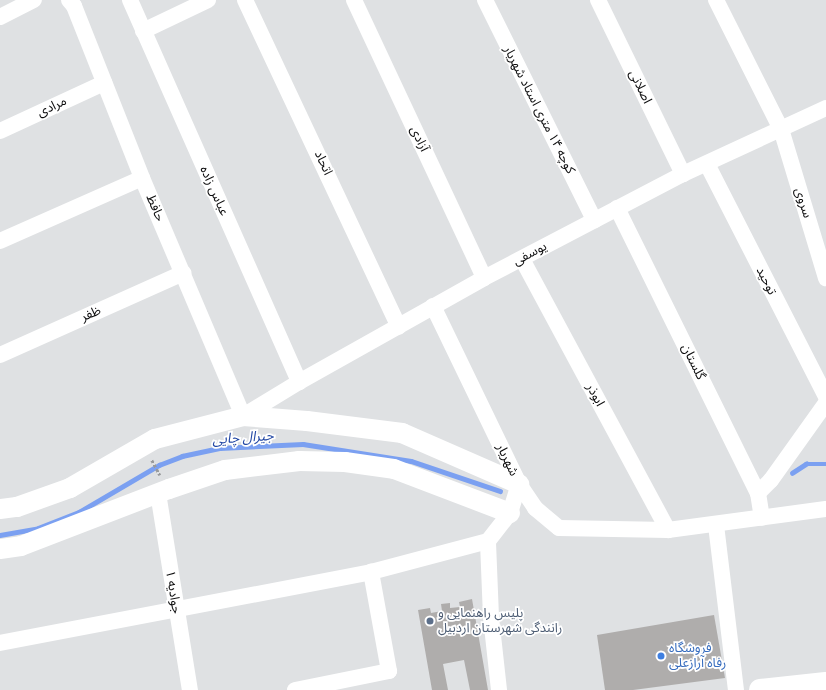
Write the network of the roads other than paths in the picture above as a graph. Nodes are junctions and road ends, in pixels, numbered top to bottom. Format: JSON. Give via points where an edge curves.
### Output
{"nodes":[{"id":1,"x":69,"y":0,"type":"edge"},
{"id":2,"x":130,"y":0,"type":"edge"},
{"id":3,"x":208,"y":0,"type":"edge"},
{"id":4,"x":245,"y":0,"type":"edge"},
{"id":5,"x":354,"y":0,"type":"edge"},
{"id":6,"x":484,"y":0,"type":"edge"},
{"id":7,"x":598,"y":0,"type":"edge"},
{"id":8,"x":716,"y":0,"type":"edge"},
{"id":9,"x":30,"y":1,"type":"edge"},
{"id":10,"x":0,"y":17,"type":"edge"},
{"id":11,"x":143,"y":31,"type":"junction"},
{"id":12,"x":104,"y":83,"type":"junction"},
{"id":13,"x":826,"y":108,"type":"edge"},
{"id":14,"x":781,"y":129,"type":"junction"},
{"id":15,"x":0,"y":130,"type":"edge"},
{"id":16,"x":707,"y":164,"type":"junction"},
{"id":17,"x":683,"y":174,"type":"junction"},
{"id":18,"x":142,"y":178,"type":"junction"},
{"id":19,"x":617,"y":208,"type":"junction"},
{"id":20,"x":594,"y":220,"type":"junction"},
{"id":21,"x":0,"y":241,"type":"edge"},
{"id":22,"x":522,"y":259,"type":"junction"},
{"id":23,"x":182,"y":273,"type":"junction"},
{"id":24,"x":484,"y":278,"type":"junction"},
{"id":25,"x":826,"y":278,"type":"edge"},
{"id":26,"x":433,"y":306,"type":"junction"},
{"id":27,"x":399,"y":327,"type":"junction"},
{"id":28,"x":0,"y":355,"type":"edge"},
{"id":29,"x":299,"y":382,"type":"junction"},
{"id":30,"x":826,"y":397,"type":"edge"},
{"id":31,"x":826,"y":403,"type":"edge"},
{"id":32,"x":243,"y":416,"type":"junction"},
{"id":33,"x":519,"y":484,"type":"junction"},
{"id":34,"x":159,"y":485,"type":"junction"},
{"id":35,"x":758,"y":493,"type":"junction"},
{"id":36,"x":0,"y":509,"type":"edge"},
{"id":37,"x":826,"y":509,"type":"edge"},
{"id":38,"x":510,"y":512,"type":"junction"},
{"id":39,"x":762,"y":518,"type":"junction"},
{"id":40,"x":716,"y":525,"type":"junction"},
{"id":41,"x":668,"y":530,"type":"junction"},
{"id":42,"x":488,"y":541,"type":"junction"},
{"id":43,"x":0,"y":549,"type":"edge"},
{"id":44,"x":371,"y":572,"type":"junction"},
{"id":45,"x":175,"y":608,"type":"junction"},
{"id":46,"x":0,"y":643,"type":"edge"},
{"id":47,"x":826,"y":683,"type":"edge"},
{"id":48,"x":190,"y":690,"type":"edge"},
{"id":49,"x":295,"y":690,"type":"edge"},
{"id":50,"x":499,"y":690,"type":"edge"},
{"id":51,"x":736,"y":690,"type":"edge"},
{"id":52,"x":760,"y":690,"type":"edge"}],
"edges":[{"from":1,"to":12,"type":"street","name":"حافظ","via":[[74,6]]},
{"from":2,"to":11,"type":"street","name":"عباس زاده"},
{"from":3,"to":11,"type":"street"},
{"from":4,"to":27,"type":"street","name":"اتحاد"},
{"from":5,"to":24,"type":"street","name":"آزادی"},
{"from":6,"to":20,"type":"street","name":"کوچه ۱۴ متری استاد شهریار"},
{"from":7,"to":17,"type":"street","name":"اصلانی"},
{"from":8,"to":14,"type":"street","name":"سروی"},
{"from":9,"to":10,"type":"street"},
{"from":11,"to":29,"type":"street","name":"عباس زاده"},
{"from":12,"to":15,"type":"street","name":"مرادی"},
{"from":12,"to":18,"type":"street","name":"حافظ"},
{"from":13,"to":14,"type":"street","name":"یوسفی"},
{"from":14,"to":16,"type":"street","name":"یوسفی"},
{"from":14,"to":25,"type":"street","name":"سروی"},
{"from":16,"to":17,"type":"street","name":"یوسفی"},
{"from":16,"to":30,"type":"street","name":"توحید"},
{"from":17,"to":19,"type":"street","name":"یوسفی"},
{"from":18,"to":21,"type":"street"},
{"from":18,"to":23,"type":"street","name":"حافظ"},
{"from":19,"to":20,"type":"street","name":"یوسفی"},
{"from":19,"to":35,"type":"street","name":"گلستان"},
{"from":20,"to":22,"type":"street","name":"یوسفی"},
{"from":22,"to":24,"type":"street","name":"یوسفی"},
{"from":22,"to":41,"type":"street","name":"ابوذر"},
{"from":23,"to":28,"type":"street","name":"ظفر"},
{"from":23,"to":32,"type":"street","name":"حافظ"},
{"from":24,"to":26,"type":"street","name":"یوسفی"},
{"from":26,"to":27,"type":"street","name":"یوسفی"},
{"from":26,"to":33,"type":"street","name":"شهریار"},
{"from":27,"to":29,"type":"street","name":"یوسفی"},
{"from":29,"to":32,"type":"street","name":"یوسفی"},
{"from":31,"to":35,"type":"street","via":[[771,480]]},
{"from":32,"to":33,"type":"street","via":[[402,433]]},
{"from":32,"to":36,"type":"street","via":[[155,439],[70,488],[17,507]]},
{"from":33,"to":38,"type":"street","name":"شهریار"},
{"from":33,"to":41,"type":"street","via":[[535,508],[559,528]]},
{"from":34,"to":38,"type":"street","via":[[225,470],[299,461],[345,462],[394,469]]},
{"from":34,"to":43,"type":"street","via":[[21,546]]},
{"from":34,"to":45,"type":"street","name":"جوادیه ۱"},
{"from":35,"to":39,"type":"street","name":"گلستان"},
{"from":37,"to":39,"type":"street"},
{"from":38,"to":42,"type":"street","name":"شهریار"},
{"from":39,"to":40,"type":"street"},
{"from":40,"to":41,"type":"street"},
{"from":40,"to":51,"type":"street"},
{"from":42,"to":44,"type":"street"},
{"from":42,"to":50,"type":"street","via":[[491,617]]},
{"from":44,"to":45,"type":"street"},
{"from":44,"to":49,"type":"street","via":[[389,671]]},
{"from":45,"to":46,"type":"street"},
{"from":45,"to":48,"type":"street","name":"جوادیه ۱"},
{"from":47,"to":52,"type":"main road"}]}
